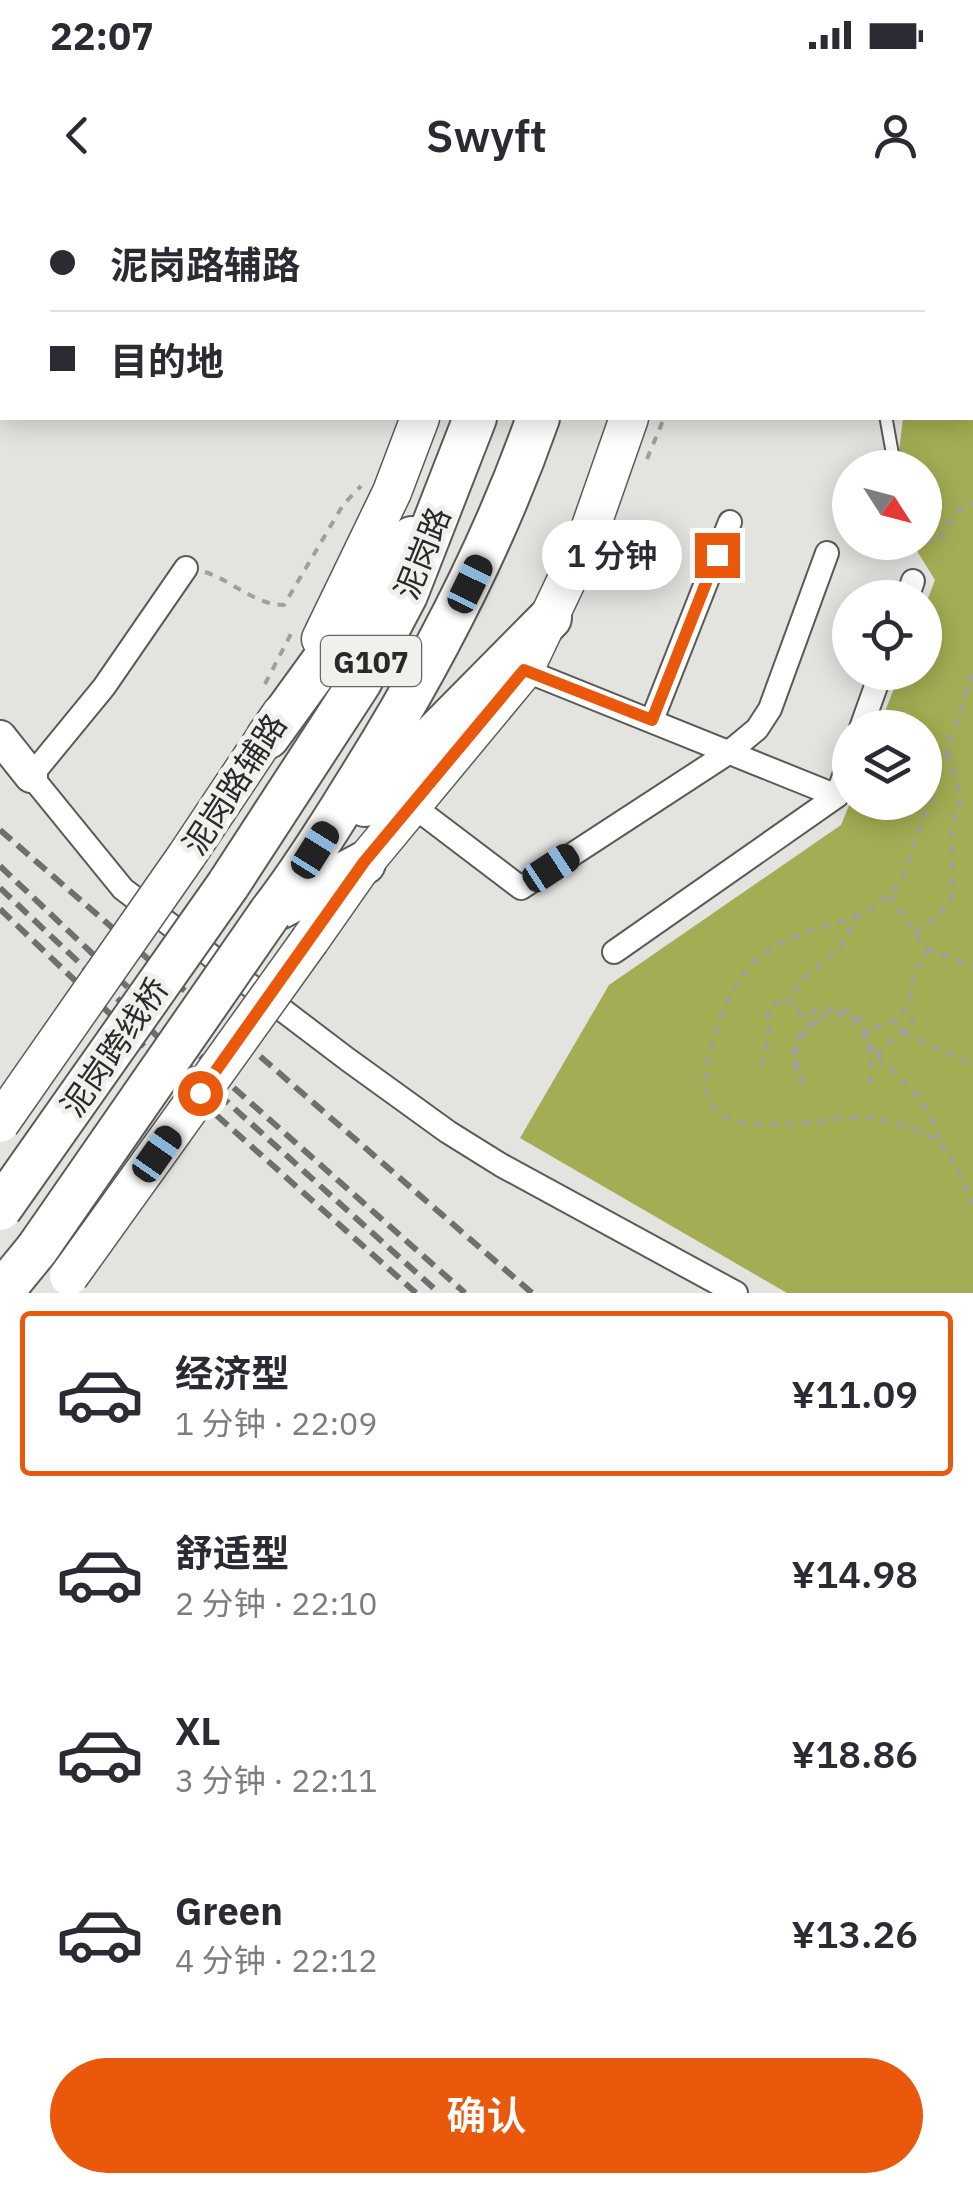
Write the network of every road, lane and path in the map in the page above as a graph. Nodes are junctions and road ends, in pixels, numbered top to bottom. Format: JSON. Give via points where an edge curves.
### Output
{"nodes":[{"id":1,"x":419,"y":420,"type":"edge"},
{"id":2,"x":474,"y":420,"type":"edge"},
{"id":3,"x":537,"y":420,"type":"edge"},
{"id":4,"x":628,"y":420,"type":"edge"},
{"id":5,"x":663,"y":420,"type":"edge"},
{"id":6,"x":886,"y":420,"type":"edge"},
{"id":7,"x":892,"y":450,"type":"edge"},
{"id":8,"x":652,"y":454,"type":"dead end"},
{"id":9,"x":447,"y":489,"type":"junction"},
{"id":10,"x":358,"y":501,"type":"dead end"},
{"id":11,"x":973,"y":503,"type":"edge"},
{"id":12,"x":730,"y":522,"type":"dead end"},
{"id":13,"x":942,"y":537,"type":"edge"},
{"id":14,"x":828,"y":553,"type":"dead end"},
{"id":15,"x":186,"y":568,"type":"joint"},
{"id":16,"x":550,"y":618,"type":"junction"},
{"id":17,"x":297,"y":622,"type":"dead end"},
{"id":18,"x":524,"y":670,"type":"junction"},
{"id":19,"x":973,"y":674,"type":"edge"},
{"id":20,"x":264,"y":684,"type":"dead end"},
{"id":21,"x":652,"y":720,"type":"junction"},
{"id":22,"x":0,"y":737,"type":"edge"},
{"id":23,"x":268,"y":737,"type":"junction"},
{"id":24,"x":0,"y":745,"type":"edge"},
{"id":25,"x":948,"y":750,"type":"junction"},
{"id":26,"x":728,"y":754,"type":"junction"},
{"id":27,"x":31,"y":776,"type":"junction"},
{"id":28,"x":832,"y":794,"type":"edge"},
{"id":29,"x":832,"y":799,"type":"edge"},
{"id":30,"x":413,"y":806,"type":"junction"},
{"id":31,"x":364,"y":862,"type":"junction"},
{"id":32,"x":297,"y":878,"type":"junction"},
{"id":33,"x":228,"y":885,"type":"joint"},
{"id":34,"x":890,"y":896,"type":"junction"},
{"id":35,"x":270,"y":913,"type":"junction"},
{"id":36,"x":860,"y":914,"type":"junction"},
{"id":37,"x":915,"y":933,"type":"junction"},
{"id":38,"x":927,"y":951,"type":"junction"},
{"id":39,"x":614,"y":952,"type":"dead end"},
{"id":40,"x":973,"y":967,"type":"edge"},
{"id":41,"x":788,"y":1000,"type":"junction"},
{"id":42,"x":914,"y":1018,"type":"dead end"},
{"id":43,"x":823,"y":1023,"type":"dead end"},
{"id":44,"x":869,"y":1031,"type":"junction"},
{"id":45,"x":903,"y":1032,"type":"junction"},
{"id":46,"x":863,"y":1039,"type":"dead end"},
{"id":47,"x":876,"y":1056,"type":"junction"},
{"id":48,"x":973,"y":1064,"type":"edge"},
{"id":49,"x":762,"y":1066,"type":"dead end"},
{"id":50,"x":868,"y":1093,"type":"dead end"},
{"id":51,"x":0,"y":1123,"type":"edge"},
{"id":52,"x":940,"y":1144,"type":"junction"},
{"id":53,"x":973,"y":1204,"type":"edge"},
{"id":54,"x":0,"y":1210,"type":"edge"},
{"id":55,"x":37,"y":1249,"type":"junction"},
{"id":56,"x":64,"y":1285,"type":"edge"},
{"id":57,"x":716,"y":1286,"type":"edge"},
{"id":58,"x":1,"y":1293,"type":"edge"},
{"id":59,"x":19,"y":1293,"type":"edge"},
{"id":60,"x":736,"y":1293,"type":"edge"}],
"edges":[{"from":1,"to":23,"type":"main road","name":"泥岗路辅路","via":[[341,602]]},
{"from":2,"to":9,"type":"highway","name":"泥岗路","number":"G107"},
{"from":3,"to":32,"type":"highway","name":"泥岗路","number":"G107","via":[[510,499],[456,613]]},
{"from":4,"to":16,"type":"main road"},
{"from":5,"to":8,"type":"path"},
{"from":6,"to":7,"type":"lane"},
{"from":9,"to":23,"type":"highway"},
{"from":9,"to":33,"type":"highway","name":"泥岗路","number":"G107","via":[[406,595],[360,682]]},
{"from":10,"to":15,"type":"path","via":[[370,476],[343,505],[284,605],[266,605],[232,582]]},
{"from":11,"to":13,"type":"path","via":[[956,509]]},
{"from":12,"to":21,"type":"street"},
{"from":14,"to":26,"type":"street","via":[[770,710]]},
{"from":15,"to":27,"type":"street","via":[[104,688]]},
{"from":16,"to":18,"type":"main road"},
{"from":16,"to":32,"type":"highway"},
{"from":17,"to":20,"type":"path"},
{"from":18,"to":21,"type":"street"},
{"from":18,"to":30,"type":"main road"},
{"from":19,"to":25,"type":"path"},
{"from":21,"to":26,"type":"street"},
{"from":22,"to":27,"type":"street"},
{"from":23,"to":51,"type":"main road","name":"泥岗路辅路","bridge":true},
{"from":24,"to":27,"type":"street"},
{"from":25,"to":34,"type":"path","via":[[913,854]]},
{"from":25,"to":37,"type":"path","via":[[961,798],[951,829],[954,895]]},
{"from":26,"to":28,"type":"street"},
{"from":26,"to":30,"type":"street","via":[[521,888]]},
{"from":27,"to":57,"type":"street","via":[[124,889],[217,964],[448,1132]]},
{"from":29,"to":39,"type":"street"},
{"from":30,"to":31,"type":"main road"},
{"from":31,"to":35,"type":"highway"},
{"from":31,"to":56,"type":"main road","bridge":true},
{"from":32,"to":35,"type":"highway","name":"泥岗路","number":"G107"},
{"from":33,"to":54,"type":"highway","name":"泥岗跨线桥","number":"G107","bridge":true},
{"from":34,"to":36,"type":"path"},
{"from":34,"to":37,"type":"path"},
{"from":35,"to":55,"type":"highway","name":"泥岗跨线桥","number":"G107","bridge":true},
{"from":36,"to":41,"type":"path","via":[[840,947]]},
{"from":36,"to":52,"type":"path","via":[[770,946],[748,966],[715,1035],[707,1100],[738,1122],[870,1118]]},
{"from":37,"to":38,"type":"path"},
{"from":38,"to":40,"type":"path"},
{"from":38,"to":44,"type":"path","via":[[909,1004],[897,1019]]},
{"from":41,"to":44,"type":"path","via":[[802,1016],[838,1009],[855,1015]]},
{"from":41,"to":49,"type":"path","via":[[768,1012]]},
{"from":42,"to":45,"type":"path"},
{"from":43,"to":50,"type":"path","bridge":true,"via":[[812,1025],[795,1046],[804,1084],[794,1072],[791,1057],[799,1034],[821,1017],[844,1015],[869,1038]]},
{"from":44,"to":46,"type":"path"},
{"from":44,"to":47,"type":"path"},
{"from":45,"to":47,"type":"path"},
{"from":45,"to":48,"type":"path"},
{"from":47,"to":52,"type":"path","via":[[912,1088]]},
{"from":52,"to":53,"type":"path"},
{"from":55,"to":58,"type":"highway","number":"G107"},
{"from":55,"to":59,"type":"main road"},
{"from":57,"to":60,"type":"street"}]}
